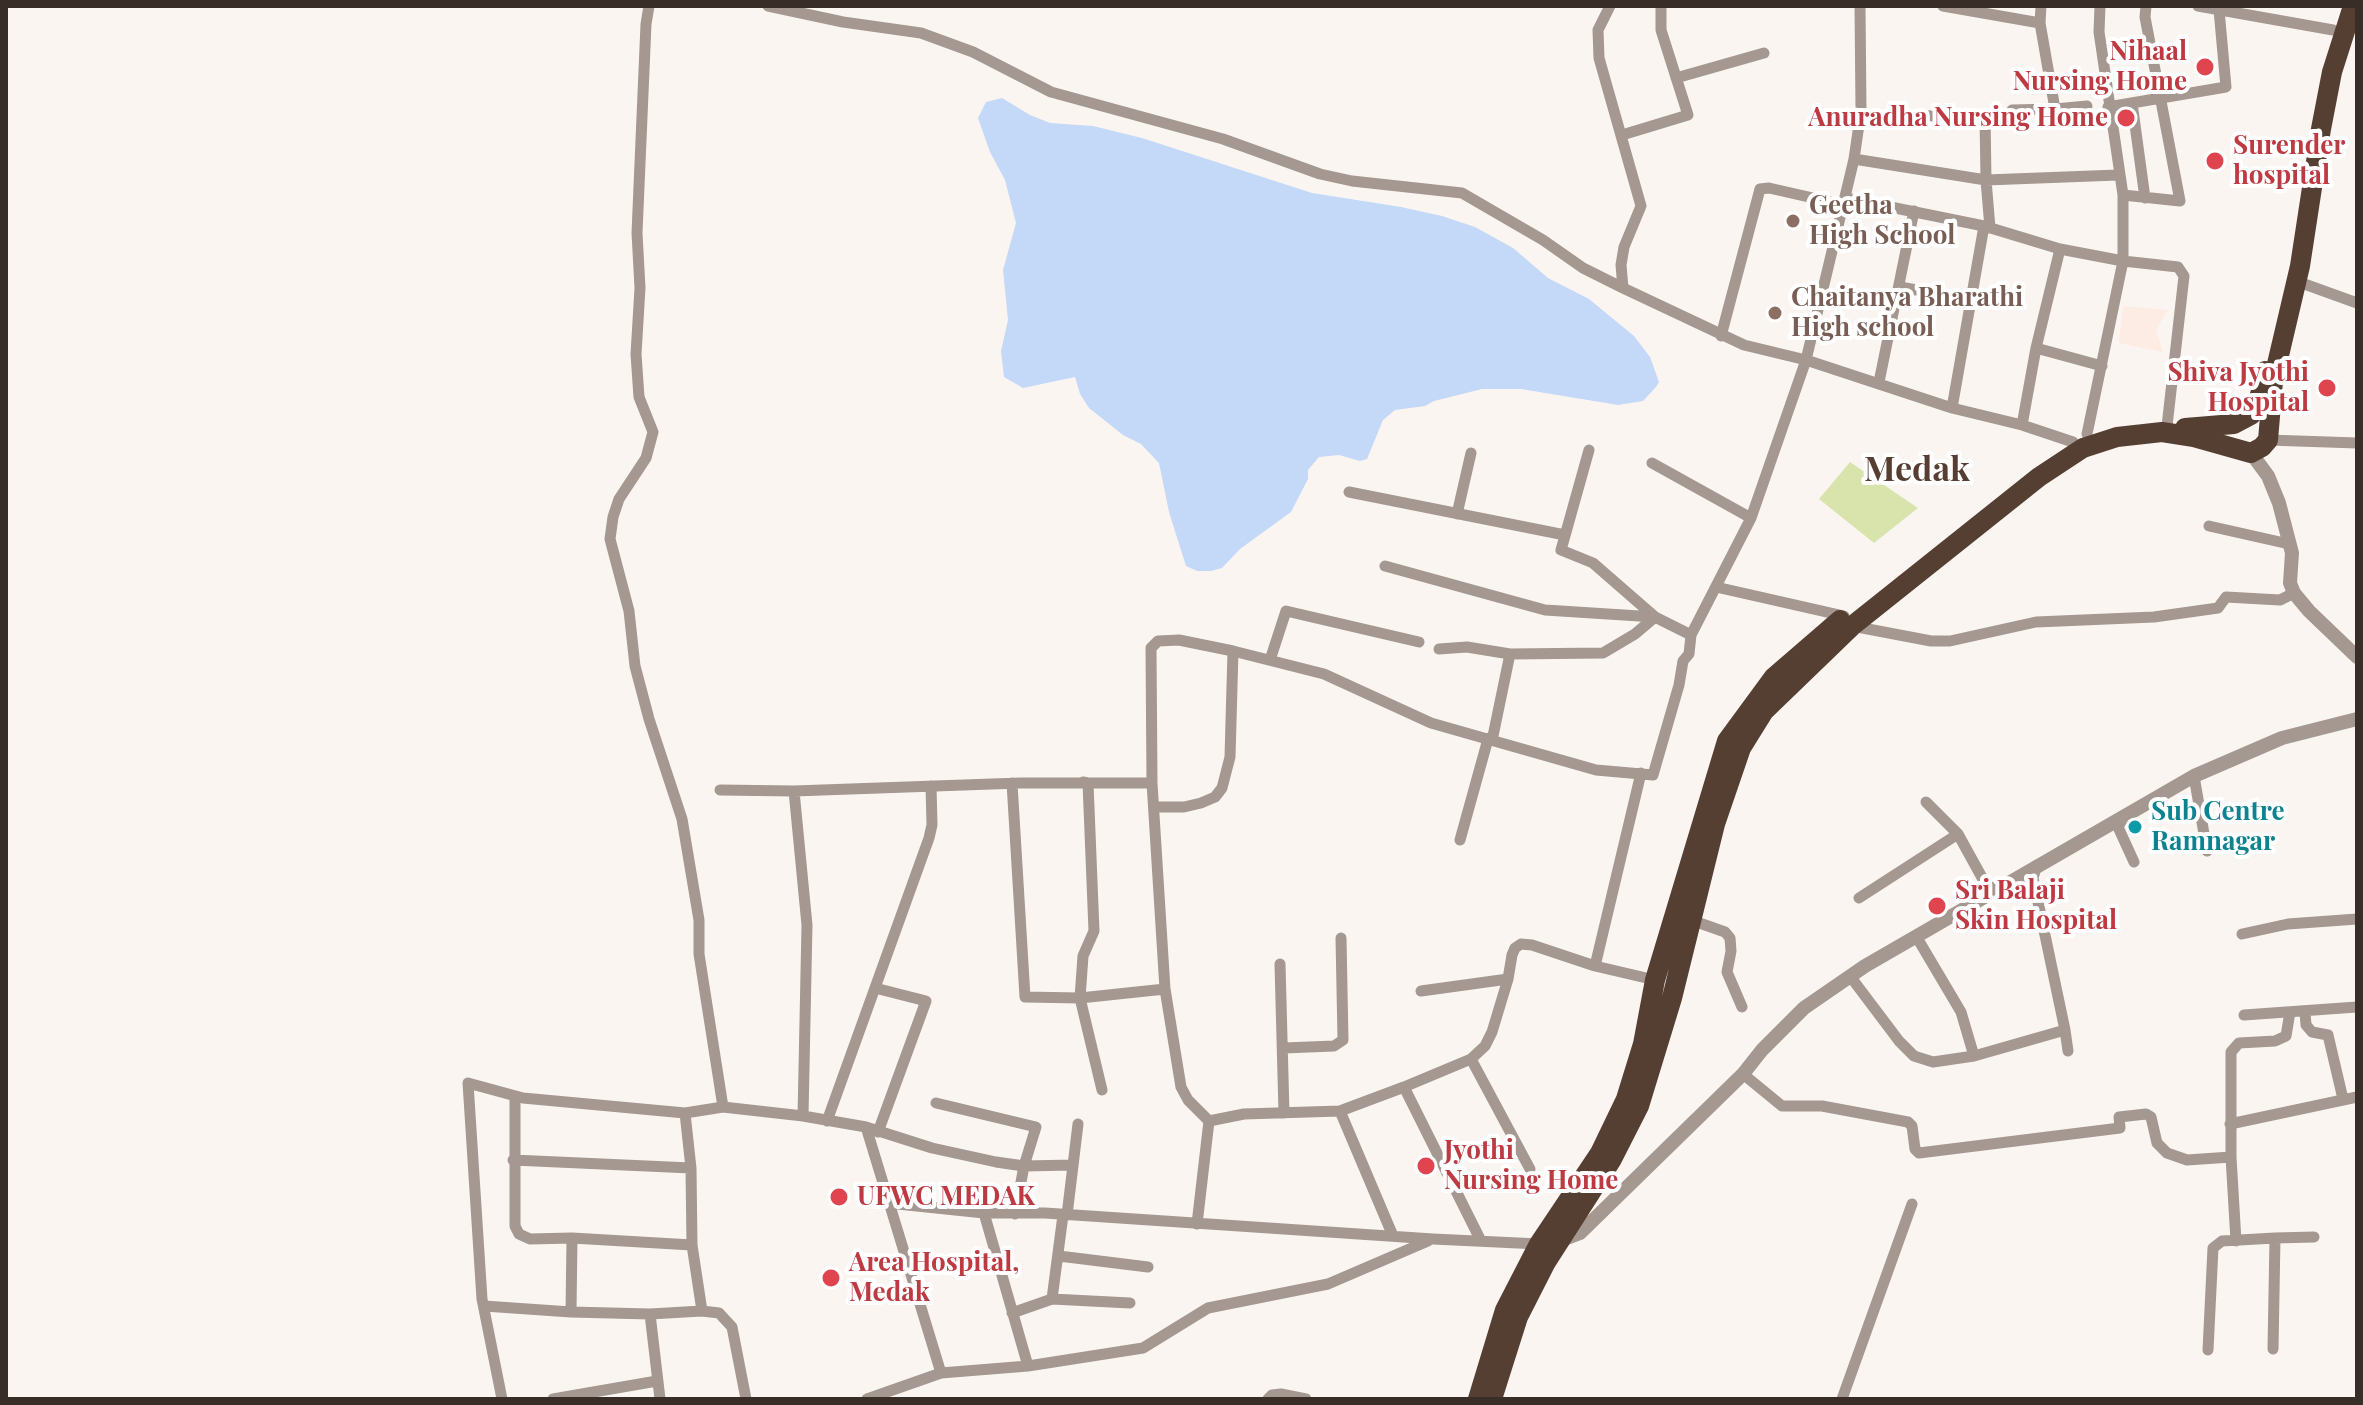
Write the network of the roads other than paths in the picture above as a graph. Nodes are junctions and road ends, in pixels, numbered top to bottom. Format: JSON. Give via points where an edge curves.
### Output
{"nodes":[{"id":1,"x":649,"y":6,"type":"edge"},
{"id":2,"x":768,"y":6,"type":"edge"},
{"id":3,"x":1610,"y":6,"type":"edge"},
{"id":4,"x":1661,"y":6,"type":"edge"},
{"id":5,"x":1860,"y":6,"type":"edge"},
{"id":6,"x":1943,"y":6,"type":"edge"},
{"id":7,"x":2041,"y":6,"type":"edge"},
{"id":8,"x":2100,"y":6,"type":"edge"},
{"id":9,"x":2146,"y":6,"type":"edge"},
{"id":10,"x":2198,"y":6,"type":"edge"},
{"id":11,"x":2219,"y":10,"type":"junction"},
{"id":12,"x":2346,"y":16,"type":"edge"},
{"id":13,"x":2040,"y":23,"type":"junction"},
{"id":14,"x":1764,"y":53,"type":"dead end"},
{"id":15,"x":1676,"y":78,"type":"junction"},
{"id":16,"x":2160,"y":97,"type":"junction"},
{"id":17,"x":2132,"y":103,"type":"junction"},
{"id":18,"x":2087,"y":106,"type":"dead end"},
{"id":19,"x":2108,"y":107,"type":"junction"},
{"id":20,"x":2055,"y":109,"type":"junction"},
{"id":21,"x":2012,"y":110,"type":"dead end"},
{"id":22,"x":1920,"y":116,"type":"dead end"},
{"id":23,"x":1622,"y":135,"type":"junction"},
{"id":24,"x":1854,"y":159,"type":"junction"},
{"id":25,"x":2118,"y":175,"type":"junction"},
{"id":26,"x":1986,"y":180,"type":"junction"},
{"id":27,"x":2123,"y":195,"type":"junction"},
{"id":28,"x":2145,"y":198,"type":"junction"},
{"id":29,"x":1845,"y":201,"type":"junction"},
{"id":30,"x":1914,"y":211,"type":"junction"},
{"id":31,"x":1987,"y":227,"type":"junction"},
{"id":32,"x":2060,"y":249,"type":"junction"},
{"id":33,"x":2123,"y":261,"type":"junction"},
{"id":34,"x":2296,"y":281,"type":"junction"},
{"id":35,"x":1900,"y":287,"type":"junction"},
{"id":36,"x":1623,"y":288,"type":"junction"},
{"id":37,"x":1971,"y":300,"type":"junction"},
{"id":38,"x":2357,"y":303,"type":"edge"},
{"id":39,"x":1721,"y":336,"type":"junction"},
{"id":40,"x":2036,"y":348,"type":"junction"},
{"id":41,"x":1806,"y":360,"type":"junction"},
{"id":42,"x":2102,"y":366,"type":"junction"},
{"id":43,"x":1879,"y":382,"type":"junction"},
{"id":44,"x":1952,"y":408,"type":"junction"},
{"id":45,"x":2022,"y":425,"type":"junction"},
{"id":46,"x":2167,"y":426,"type":"junction"},
{"id":47,"x":2080,"y":438,"type":"junction"},
{"id":48,"x":2268,"y":440,"type":"junction"},
{"id":49,"x":2357,"y":443,"type":"edge"},
{"id":50,"x":1589,"y":450,"type":"dead end"},
{"id":51,"x":1471,"y":453,"type":"dead end"},
{"id":52,"x":2251,"y":453,"type":"junction"},
{"id":53,"x":1652,"y":463,"type":"dead end"},
{"id":54,"x":1349,"y":492,"type":"dead end"},
{"id":55,"x":1457,"y":514,"type":"junction"},
{"id":56,"x":1751,"y":518,"type":"junction"},
{"id":57,"x":2209,"y":526,"type":"dead end"},
{"id":58,"x":1565,"y":535,"type":"junction"},
{"id":59,"x":2289,"y":544,"type":"junction"},
{"id":60,"x":1385,"y":566,"type":"dead end"},
{"id":61,"x":1716,"y":587,"type":"junction"},
{"id":62,"x":2294,"y":593,"type":"junction"},
{"id":63,"x":1655,"y":617,"type":"junction"},
{"id":64,"x":1848,"y":621,"type":"junction"},
{"id":65,"x":1691,"y":635,"type":"junction"},
{"id":66,"x":1419,"y":642,"type":"dead end"},
{"id":67,"x":1439,"y":649,"type":"dead end"},
{"id":68,"x":1233,"y":651,"type":"junction"},
{"id":69,"x":1510,"y":654,"type":"junction"},
{"id":70,"x":2357,"y":657,"type":"edge"},
{"id":71,"x":1270,"y":660,"type":"junction"},
{"id":72,"x":2357,"y":719,"type":"edge"},
{"id":73,"x":1488,"y":739,"type":"junction"},
{"id":74,"x":1641,"y":773,"type":"junction"},
{"id":75,"x":2194,"y":776,"type":"junction"},
{"id":76,"x":1083,"y":782,"type":"junction"},
{"id":77,"x":1012,"y":783,"type":"junction"},
{"id":78,"x":1152,"y":783,"type":"junction"},
{"id":79,"x":931,"y":786,"type":"junction"},
{"id":80,"x":720,"y":790,"type":"dead end"},
{"id":81,"x":794,"y":791,"type":"junction"},
{"id":82,"x":1926,"y":802,"type":"dead end"},
{"id":83,"x":1154,"y":807,"type":"junction"},
{"id":84,"x":2124,"y":816,"type":"junction"},
{"id":85,"x":1958,"y":834,"type":"junction"},
{"id":86,"x":1460,"y":840,"type":"dead end"},
{"id":87,"x":2207,"y":851,"type":"dead end"},
{"id":88,"x":2134,"y":862,"type":"dead end"},
{"id":89,"x":2037,"y":865,"type":"junction"},
{"id":90,"x":1995,"y":890,"type":"junction"},
{"id":91,"x":1859,"y":898,"type":"dead end"},
{"id":92,"x":2357,"y":919,"type":"edge"},
{"id":93,"x":1691,"y":920,"type":"junction"},
{"id":94,"x":2242,"y":934,"type":"dead end"},
{"id":95,"x":1916,"y":936,"type":"junction"},
{"id":96,"x":1341,"y":938,"type":"dead end"},
{"id":97,"x":1280,"y":964,"type":"dead end"},
{"id":98,"x":1595,"y":966,"type":"junction"},
{"id":99,"x":1850,"y":976,"type":"junction"},
{"id":100,"x":1508,"y":979,"type":"junction"},
{"id":101,"x":1655,"y":980,"type":"junction"},
{"id":102,"x":875,"y":988,"type":"junction"},
{"id":103,"x":1165,"y":989,"type":"junction"},
{"id":104,"x":1421,"y":991,"type":"dead end"},
{"id":105,"x":1080,"y":998,"type":"junction"},
{"id":106,"x":1742,"y":1007,"type":"dead end"},
{"id":107,"x":2357,"y":1007,"type":"edge"},
{"id":108,"x":2290,"y":1012,"type":"junction"},
{"id":109,"x":2305,"y":1012,"type":"junction"},
{"id":110,"x":2244,"y":1015,"type":"dead end"},
{"id":111,"x":2065,"y":1030,"type":"junction"},
{"id":112,"x":1284,"y":1048,"type":"junction"},
{"id":113,"x":2068,"y":1051,"type":"dead end"},
{"id":114,"x":1974,"y":1056,"type":"junction"},
{"id":115,"x":1471,"y":1059,"type":"junction"},
{"id":116,"x":1743,"y":1074,"type":"junction"},
{"id":117,"x":1404,"y":1087,"type":"junction"},
{"id":118,"x":1102,"y":1090,"type":"dead end"},
{"id":119,"x":515,"y":1096,"type":"junction"},
{"id":120,"x":2357,"y":1097,"type":"edge"},
{"id":121,"x":2343,"y":1099,"type":"junction"},
{"id":122,"x":936,"y":1103,"type":"dead end"},
{"id":123,"x":723,"y":1107,"type":"junction"},
{"id":124,"x":1340,"y":1111,"type":"junction"},
{"id":125,"x":685,"y":1113,"type":"junction"},
{"id":126,"x":1284,"y":1113,"type":"junction"},
{"id":127,"x":803,"y":1116,"type":"junction"},
{"id":128,"x":827,"y":1121,"type":"junction"},
{"id":129,"x":1209,"y":1121,"type":"junction"},
{"id":130,"x":1078,"y":1124,"type":"dead end"},
{"id":131,"x":2230,"y":1124,"type":"junction"},
{"id":132,"x":866,"y":1127,"type":"junction"},
{"id":133,"x":878,"y":1132,"type":"junction"},
{"id":134,"x":2231,"y":1157,"type":"junction"},
{"id":135,"x":513,"y":1160,"type":"junction"},
{"id":136,"x":1073,"y":1165,"type":"junction"},
{"id":137,"x":1024,"y":1166,"type":"junction"},
{"id":138,"x":691,"y":1168,"type":"junction"},
{"id":139,"x":1530,"y":1169,"type":"dead end"},
{"id":140,"x":888,"y":1203,"type":"junction"},
{"id":141,"x":1912,"y":1204,"type":"dead end"},
{"id":142,"x":984,"y":1213,"type":"junction"},
{"id":143,"x":1015,"y":1214,"type":"junction"},
{"id":144,"x":1065,"y":1215,"type":"junction"},
{"id":145,"x":1197,"y":1224,"type":"junction"},
{"id":146,"x":1393,"y":1236,"type":"junction"},
{"id":147,"x":2314,"y":1237,"type":"dead end"},
{"id":148,"x":572,"y":1238,"type":"junction"},
{"id":149,"x":2275,"y":1238,"type":"junction"},
{"id":150,"x":1433,"y":1239,"type":"junction"},
{"id":151,"x":1481,"y":1241,"type":"junction"},
{"id":152,"x":1560,"y":1241,"type":"junction"},
{"id":153,"x":2236,"y":1241,"type":"junction"},
{"id":154,"x":1539,"y":1244,"type":"junction"},
{"id":155,"x":692,"y":1245,"type":"junction"},
{"id":156,"x":1059,"y":1256,"type":"junction"},
{"id":157,"x":1148,"y":1267,"type":"dead end"},
{"id":158,"x":1052,"y":1299,"type":"junction"},
{"id":159,"x":1130,"y":1303,"type":"dead end"},
{"id":160,"x":484,"y":1306,"type":"junction"},
{"id":161,"x":702,"y":1311,"type":"junction"},
{"id":162,"x":571,"y":1312,"type":"junction"},
{"id":163,"x":1012,"y":1313,"type":"junction"},
{"id":164,"x":650,"y":1314,"type":"junction"},
{"id":165,"x":2273,"y":1349,"type":"dead end"},
{"id":166,"x":2208,"y":1350,"type":"dead end"},
{"id":167,"x":1028,"y":1366,"type":"junction"},
{"id":168,"x":941,"y":1373,"type":"junction"},
{"id":169,"x":657,"y":1381,"type":"junction"},
{"id":170,"x":502,"y":1399,"type":"edge"},
{"id":171,"x":553,"y":1399,"type":"edge"},
{"id":172,"x":660,"y":1399,"type":"edge"},
{"id":173,"x":746,"y":1399,"type":"edge"},
{"id":174,"x":867,"y":1399,"type":"edge"},
{"id":175,"x":1268,"y":1399,"type":"edge"},
{"id":176,"x":1306,"y":1399,"type":"edge"},
{"id":177,"x":1478,"y":1399,"type":"edge"},
{"id":178,"x":1492,"y":1399,"type":"edge"},
{"id":179,"x":1842,"y":1399,"type":"edge"}],
"edges":[{"from":1,"to":123,"type":"street","via":[[636,354],[639,397],[653,432],[646,458],[619,499],[610,539],[629,611],[639,679],[682,819]]},
{"from":2,"to":36,"type":"street","via":[[921,33],[973,52],[1051,92],[1223,139],[1320,174],[1462,193]]},
{"from":3,"to":23,"type":"street","via":[[1598,30],[1599,58]]},
{"from":4,"to":15,"type":"street","via":[[1661,30]]},
{"from":5,"to":24,"type":"street","via":[[1861,111]]},
{"from":6,"to":13,"type":"street"},
{"from":7,"to":13,"type":"street"},
{"from":8,"to":19,"type":"street"},
{"from":9,"to":16,"type":"street"},
{"from":10,"to":11,"type":"street"},
{"from":11,"to":12,"type":"street"},
{"from":11,"to":16,"type":"street","via":[[2226,87]]},
{"from":12,"to":34,"type":"highway"},
{"from":12,"to":46,"type":"highway","via":[[2321,68],[2289,262],[2260,395],[2251,415],[2234,424]]},
{"from":13,"to":20,"type":"street"},
{"from":14,"to":15,"type":"street"},
{"from":15,"to":23,"type":"street","via":[[1688,115]]},
{"from":16,"to":17,"type":"street"},
{"from":16,"to":28,"type":"street","via":[[2180,201]]},
{"from":17,"to":19,"type":"street"},
{"from":17,"to":28,"type":"street"},
{"from":18,"to":20,"type":"street"},
{"from":19,"to":25,"type":"street"},
{"from":20,"to":21,"type":"street"},
{"from":22,"to":26,"type":"street","via":[[1985,115]]},
{"from":23,"to":36,"type":"street","via":[[1641,206],[1624,247]]},
{"from":24,"to":26,"type":"street"},
{"from":24,"to":29,"type":"street"},
{"from":25,"to":26,"type":"street"},
{"from":25,"to":27,"type":"street"},
{"from":26,"to":31,"type":"street"},
{"from":27,"to":28,"type":"street"},
{"from":27,"to":33,"type":"street"},
{"from":29,"to":30,"type":"street"},
{"from":29,"to":39,"type":"street","via":[[1760,189]]},
{"from":29,"to":41,"type":"street"},
{"from":30,"to":31,"type":"street"},
{"from":30,"to":35,"type":"street"},
{"from":31,"to":32,"type":"street"},
{"from":31,"to":37,"type":"street"},
{"from":32,"to":33,"type":"street"},
{"from":32,"to":40,"type":"street"},
{"from":33,"to":42,"type":"street"},
{"from":33,"to":46,"type":"street","via":[[2178,267],[2184,276]]},
{"from":34,"to":38,"type":"street"},
{"from":34,"to":48,"type":"highway","via":[[2273,381]]},
{"from":35,"to":37,"type":"street"},
{"from":35,"to":43,"type":"street"},
{"from":36,"to":39,"type":"street"},
{"from":37,"to":44,"type":"street"},
{"from":39,"to":41,"type":"street"},
{"from":40,"to":42,"type":"street"},
{"from":40,"to":45,"type":"street"},
{"from":41,"to":43,"type":"street"},
{"from":41,"to":56,"type":"street"},
{"from":42,"to":47,"type":"street"},
{"from":43,"to":44,"type":"street"},
{"from":44,"to":45,"type":"street"},
{"from":45,"to":47,"type":"street"},
{"from":46,"to":47,"type":"highway","via":[[2126,427]]},
{"from":47,"to":64,"type":"highway","via":[[2051,455]]},
{"from":48,"to":49,"type":"street"},
{"from":48,"to":52,"type":"highway"},
{"from":50,"to":58,"type":"street"},
{"from":51,"to":55,"type":"street"},
{"from":52,"to":59,"type":"street","via":[[2268,476]]},
{"from":52,"to":64,"type":"highway","via":[[2162,432],[2097,441],[2039,477]]},
{"from":53,"to":56,"type":"street"},
{"from":54,"to":55,"type":"street"},
{"from":55,"to":58,"type":"street"},
{"from":56,"to":61,"type":"street"},
{"from":57,"to":59,"type":"street"},
{"from":58,"to":63,"type":"street","via":[[1561,550],[1593,563]]},
{"from":59,"to":62,"type":"street"},
{"from":60,"to":63,"type":"street","via":[[1545,610]]},
{"from":61,"to":64,"type":"street"},
{"from":61,"to":65,"type":"street"},
{"from":62,"to":64,"type":"street","via":[[2280,600],[2226,597],[2218,608],[2154,617],[2036,622],[1950,641],[1922,640]]},
{"from":62,"to":70,"type":"street"},
{"from":63,"to":65,"type":"street"},
{"from":63,"to":69,"type":"street","via":[[1603,653]]},
{"from":64,"to":93,"type":"highway","via":[[1750,730],[1715,824]]},
{"from":64,"to":101,"type":"highway","via":[[1774,677],[1727,741]]},
{"from":65,"to":74,"type":"street","via":[[1653,775]]},
{"from":66,"to":71,"type":"street","via":[[1286,611]]},
{"from":67,"to":69,"type":"street"},
{"from":68,"to":71,"type":"street"},
{"from":68,"to":78,"type":"street","via":[[1179,640],[1158,641],[1151,648]]},
{"from":68,"to":83,"type":"street","via":[[1230,757],[1222,788],[1201,803]]},
{"from":69,"to":73,"type":"street","via":[[1493,736]]},
{"from":71,"to":73,"type":"street","via":[[1324,674],[1424,720]]},
{"from":72,"to":75,"type":"street","via":[[2282,738]]},
{"from":73,"to":74,"type":"street","via":[[1596,770]]},
{"from":73,"to":86,"type":"street"},
{"from":74,"to":98,"type":"street"},
{"from":75,"to":84,"type":"street"},
{"from":75,"to":87,"type":"street"},
{"from":76,"to":77,"type":"street"},
{"from":76,"to":78,"type":"street"},
{"from":76,"to":105,"type":"street","via":[[1088,783],[1094,931],[1083,956]]},
{"from":77,"to":79,"type":"street"},
{"from":77,"to":105,"type":"street","via":[[1025,997]]},
{"from":78,"to":83,"type":"street"},
{"from":79,"to":81,"type":"street"},
{"from":79,"to":102,"type":"street","via":[[929,838]]},
{"from":80,"to":81,"type":"street"},
{"from":81,"to":127,"type":"street","via":[[807,925]]},
{"from":82,"to":85,"type":"street"},
{"from":83,"to":103,"type":"street"},
{"from":84,"to":88,"type":"street","via":[[2118,827]]},
{"from":84,"to":89,"type":"street"},
{"from":85,"to":90,"type":"street","via":[[1985,883]]},
{"from":85,"to":91,"type":"street"},
{"from":89,"to":90,"type":"street"},
{"from":89,"to":111,"type":"street","via":[[2033,878]]},
{"from":90,"to":95,"type":"street"},
{"from":92,"to":94,"type":"street"},
{"from":93,"to":106,"type":"street","via":[[1730,938],[1727,972]]},
{"from":93,"to":152,"type":"highway","via":[[1639,1106]]},
{"from":95,"to":99,"type":"street"},
{"from":95,"to":114,"type":"street","via":[[1961,1012]]},
{"from":96,"to":112,"type":"street","via":[[1343,1040],[1334,1046]]},
{"from":97,"to":112,"type":"street"},
{"from":98,"to":100,"type":"street","via":[[1521,944],[1512,955]]},
{"from":98,"to":101,"type":"street"},
{"from":99,"to":114,"type":"street","via":[[1914,1056],[1933,1062]]},
{"from":99,"to":116,"type":"street","via":[[1804,1008]]},
{"from":100,"to":104,"type":"street"},
{"from":100,"to":115,"type":"street","via":[[1492,1032]]},
{"from":101,"to":154,"type":"highway","via":[[1626,1099],[1600,1153]]},
{"from":102,"to":128,"type":"street"},
{"from":102,"to":133,"type":"street","via":[[926,1001]]},
{"from":103,"to":105,"type":"street"},
{"from":103,"to":129,"type":"street","via":[[1181,1087]]},
{"from":105,"to":118,"type":"street"},
{"from":107,"to":109,"type":"street"},
{"from":108,"to":109,"type":"street"},
{"from":108,"to":110,"type":"street"},
{"from":108,"to":131,"type":"street","via":[[2286,1036],[2239,1043],[2231,1052]]},
{"from":109,"to":121,"type":"street","via":[[2312,1032],[2328,1035]]},
{"from":111,"to":113,"type":"street"},
{"from":111,"to":114,"type":"street"},
{"from":112,"to":126,"type":"street"},
{"from":115,"to":117,"type":"street"},
{"from":115,"to":139,"type":"street"},
{"from":116,"to":134,"type":"street","via":[[1782,1106],[1822,1106],[1908,1122],[1919,1153],[2120,1128],[2119,1117],[2146,1114],[2157,1143],[2167,1153],[2187,1160]]},
{"from":116,"to":152,"type":"street","via":[[1580,1233]]},
{"from":117,"to":124,"type":"street"},
{"from":117,"to":151,"type":"street"},
{"from":119,"to":125,"type":"street"},
{"from":119,"to":135,"type":"street"},
{"from":119,"to":160,"type":"street","via":[[468,1083]]},
{"from":120,"to":121,"type":"street"},
{"from":121,"to":131,"type":"street"},
{"from":122,"to":137,"type":"street","via":[[1036,1127]]},
{"from":123,"to":125,"type":"street"},
{"from":123,"to":127,"type":"street"},
{"from":124,"to":126,"type":"street"},
{"from":124,"to":146,"type":"street"},
{"from":125,"to":138,"type":"street"},
{"from":126,"to":129,"type":"street"},
{"from":127,"to":128,"type":"street"},
{"from":128,"to":132,"type":"street"},
{"from":129,"to":145,"type":"street"},
{"from":130,"to":136,"type":"street"},
{"from":131,"to":134,"type":"street"},
{"from":132,"to":133,"type":"street"},
{"from":132,"to":140,"type":"street"},
{"from":133,"to":137,"type":"street"},
{"from":134,"to":153,"type":"street"},
{"from":135,"to":138,"type":"street"},
{"from":135,"to":148,"type":"street","via":[[519,1234],[530,1239]]},
{"from":136,"to":137,"type":"street"},
{"from":136,"to":144,"type":"street"},
{"from":137,"to":143,"type":"street"},
{"from":138,"to":155,"type":"street"},
{"from":140,"to":142,"type":"street"},
{"from":140,"to":168,"type":"street"},
{"from":141,"to":179,"type":"street"},
{"from":142,"to":143,"type":"street"},
{"from":142,"to":163,"type":"street"},
{"from":143,"to":144,"type":"street"},
{"from":144,"to":145,"type":"street"},
{"from":144,"to":156,"type":"street"},
{"from":145,"to":146,"type":"street"},
{"from":146,"to":150,"type":"street"},
{"from":147,"to":149,"type":"street"},
{"from":148,"to":155,"type":"street"},
{"from":148,"to":162,"type":"street"},
{"from":149,"to":153,"type":"street"},
{"from":149,"to":165,"type":"street"},
{"from":150,"to":151,"type":"street"},
{"from":150,"to":167,"type":"street","via":[[1328,1284],[1208,1308],[1143,1348]]},
{"from":151,"to":154,"type":"street"},
{"from":152,"to":154,"type":"street"},
{"from":152,"to":178,"type":"highway","via":[[1518,1317]]},
{"from":153,"to":166,"type":"street","via":[[2222,1241],[2213,1248]]},
{"from":154,"to":177,"type":"highway","via":[[1505,1310]]},
{"from":155,"to":161,"type":"street"},
{"from":156,"to":157,"type":"street"},
{"from":156,"to":158,"type":"street"},
{"from":158,"to":159,"type":"street"},
{"from":158,"to":163,"type":"street"},
{"from":160,"to":162,"type":"street"},
{"from":160,"to":170,"type":"street"},
{"from":161,"to":164,"type":"street"},
{"from":161,"to":173,"type":"street","via":[[719,1313],[732,1327]]},
{"from":162,"to":164,"type":"street"},
{"from":163,"to":167,"type":"street"},
{"from":164,"to":169,"type":"street"},
{"from":167,"to":168,"type":"street"},
{"from":168,"to":174,"type":"street"},
{"from":169,"to":171,"type":"street"},
{"from":169,"to":172,"type":"street"},
{"from":175,"to":176,"type":"street","via":[[1281,1394]]}]}
